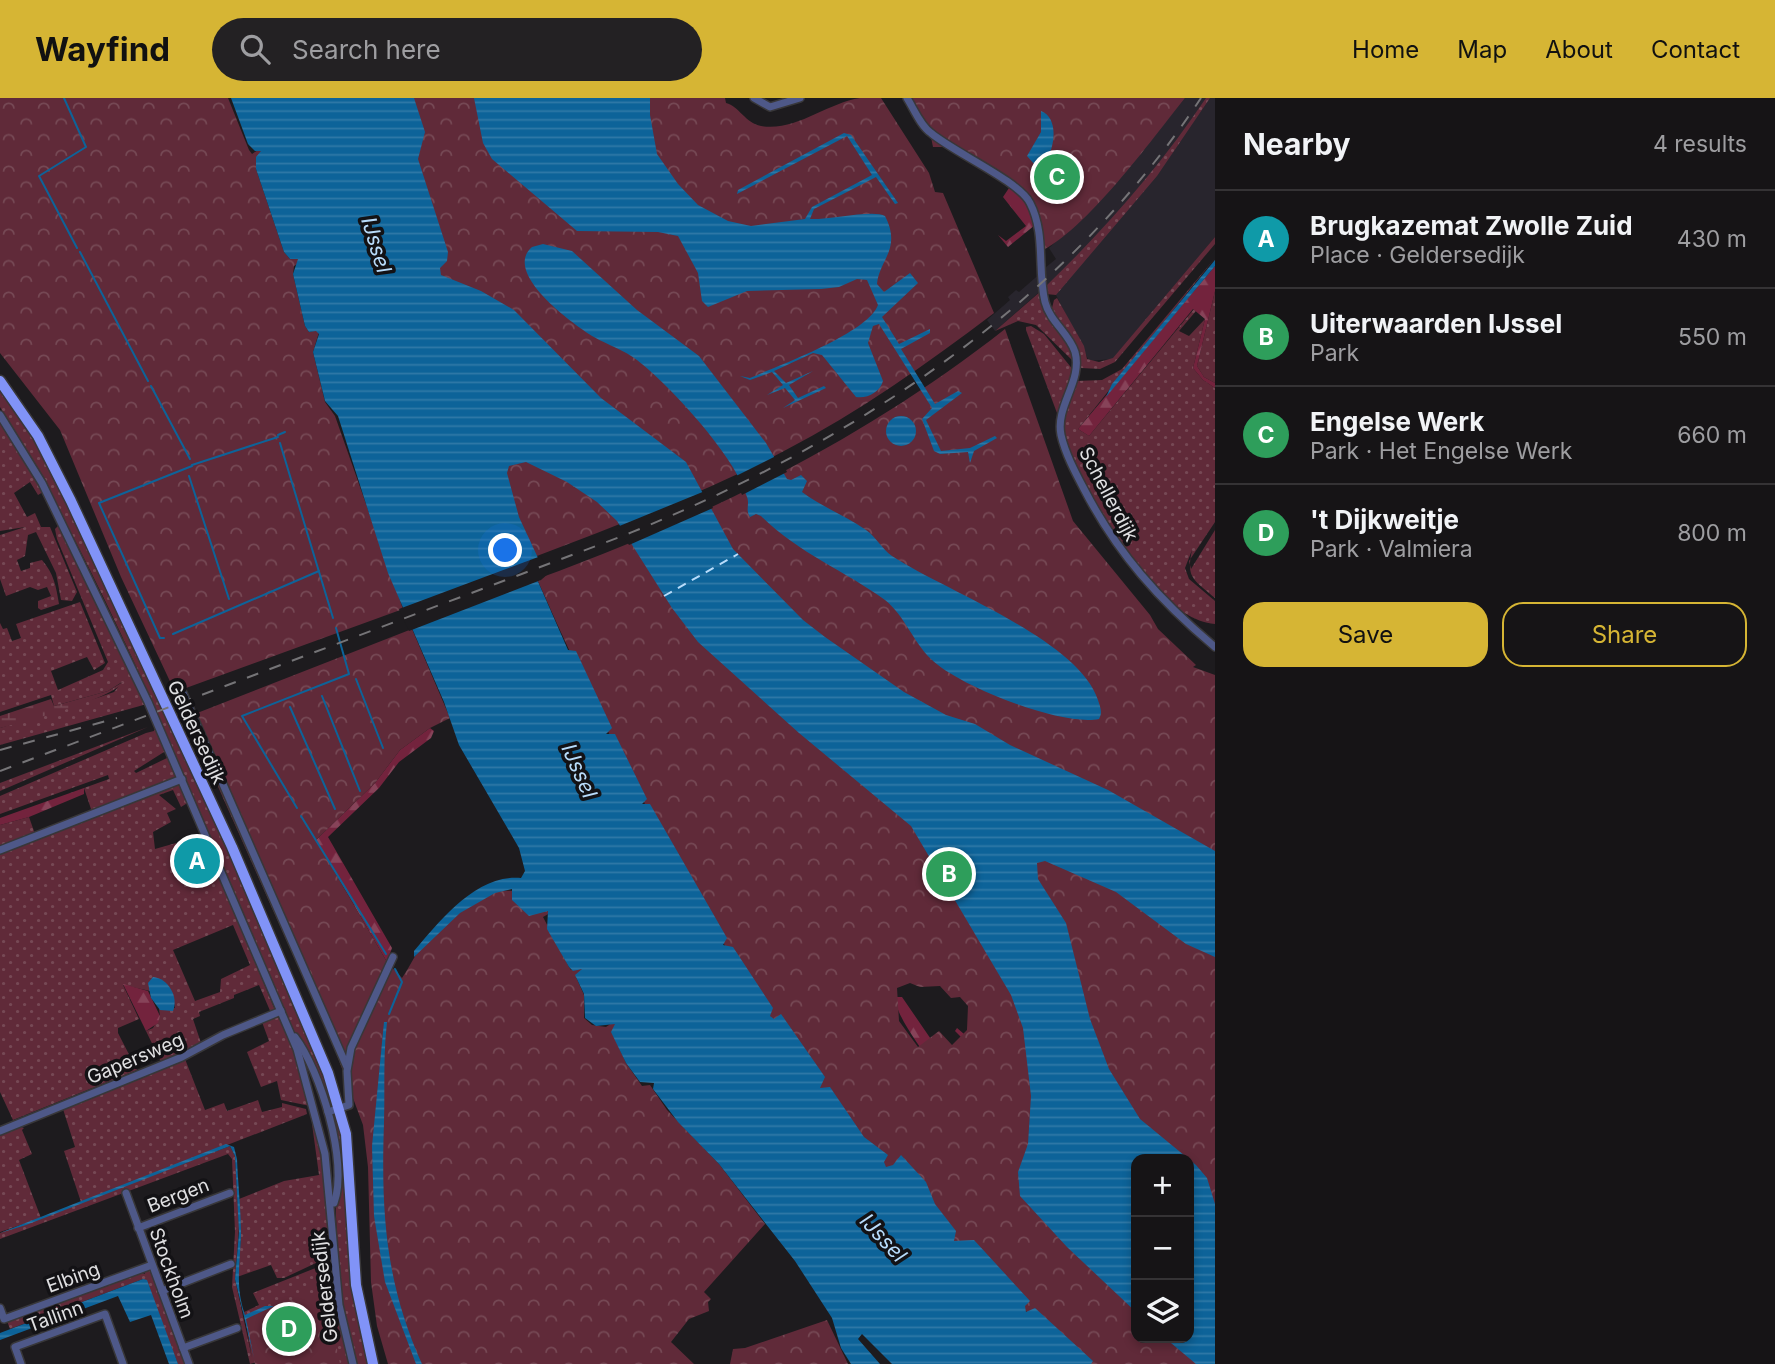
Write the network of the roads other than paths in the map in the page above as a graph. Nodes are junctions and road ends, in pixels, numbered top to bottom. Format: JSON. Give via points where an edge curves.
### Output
{"nodes":[{"id":1,"x":754,"y":98,"type":"edge"},
{"id":2,"x":800,"y":98,"type":"edge"},
{"id":3,"x":907,"y":98,"type":"edge"},
{"id":4,"x":0,"y":381,"type":"edge"},
{"id":5,"x":0,"y":415,"type":"edge"},
{"id":6,"x":1215,"y":647,"type":"edge"},
{"id":7,"x":183,"y":693,"type":"dead end"},
{"id":8,"x":182,"y":779,"type":"junction"},
{"id":9,"x":0,"y":850,"type":"edge"},
{"id":10,"x":393,"y":957,"type":"dead end"},
{"id":11,"x":281,"y":1011,"type":"junction"},
{"id":12,"x":290,"y":1032,"type":"junction"},
{"id":13,"x":347,"y":1067,"type":"junction"},
{"id":14,"x":340,"y":1109,"type":"junction"},
{"id":15,"x":328,"y":1112,"type":"junction"},
{"id":16,"x":0,"y":1131,"type":"edge"},
{"id":17,"x":125,"y":1193,"type":"dead end"},
{"id":18,"x":230,"y":1193,"type":"dead end"},
{"id":19,"x":332,"y":1206,"type":"junction"},
{"id":20,"x":138,"y":1227,"type":"junction"},
{"id":21,"x":231,"y":1264,"type":"dead end"},
{"id":22,"x":152,"y":1265,"type":"junction"},
{"id":23,"x":162,"y":1291,"type":"junction"},
{"id":24,"x":0,"y":1308,"type":"edge"},
{"id":25,"x":237,"y":1328,"type":"dead end"},
{"id":26,"x":183,"y":1348,"type":"junction"},
{"id":27,"x":21,"y":1364,"type":"edge"},
{"id":28,"x":123,"y":1364,"type":"edge"},
{"id":29,"x":189,"y":1364,"type":"edge"},
{"id":30,"x":353,"y":1364,"type":"edge"},
{"id":31,"x":373,"y":1364,"type":"edge"}],
"edges":[{"from":1,"to":2,"type":"street","via":[[770,107]]},
{"from":3,"to":6,"type":"street","name":"Schellerdijk","via":[[931,134],[1025,195],[1042,246],[1043,289],[1049,312],[1076,355],[1076,375],[1061,419],[1061,433],[1076,474],[1109,534],[1140,576]]},
{"from":4,"to":14,"type":"main road","name":"Geldersedijk","via":[[38,436],[71,501],[232,847]]},
{"from":5,"to":8,"type":"street","name":"Geldersedijk","via":[[60,519]]},
{"from":7,"to":13,"type":"street","name":"Geldersedijk"},
{"from":8,"to":9,"type":"street","name":"Geldersedijk"},
{"from":8,"to":11,"type":"street","name":"Geldersedijk"},
{"from":10,"to":13,"type":"street","name":"Geldersedijk","via":[[351,1048]]},
{"from":11,"to":12,"type":"street","name":"Geldersedijk"},
{"from":11,"to":16,"type":"street","name":"Gapersweg"},
{"from":12,"to":15,"type":"street","name":"Geldersedijk","via":[[313,1069]]},
{"from":12,"to":19,"type":"street","name":"Geldersedijk","via":[[318,1119]]},
{"from":13,"to":14,"type":"street","name":"Geldersedijk","via":[[350,1102]]},
{"from":14,"to":15,"type":"street"},
{"from":14,"to":31,"type":"main road","name":"Geldersedijk","via":[[351,1172],[358,1304]]},
{"from":15,"to":19,"type":"street","name":"Geldersedijk","via":[[336,1165]]},
{"from":17,"to":20,"type":"street","name":"Stockholm"},
{"from":18,"to":20,"type":"street","name":"Bergen"},
{"from":19,"to":30,"type":"street","name":"Geldersedijk","via":[[339,1305]]},
{"from":20,"to":22,"type":"street","name":"Stockholm"},
{"from":21,"to":23,"type":"street"},
{"from":22,"to":23,"type":"street","name":"Stockholm"},
{"from":22,"to":24,"type":"street","name":"Elbing","via":[[4,1319]]},
{"from":23,"to":26,"type":"street","name":"Stockholm"},
{"from":25,"to":26,"type":"street"},
{"from":26,"to":29,"type":"street","name":"Stockholm"},
{"from":27,"to":28,"type":"street","name":"Tallinn","via":[[15,1348],[105,1315]]}]}
